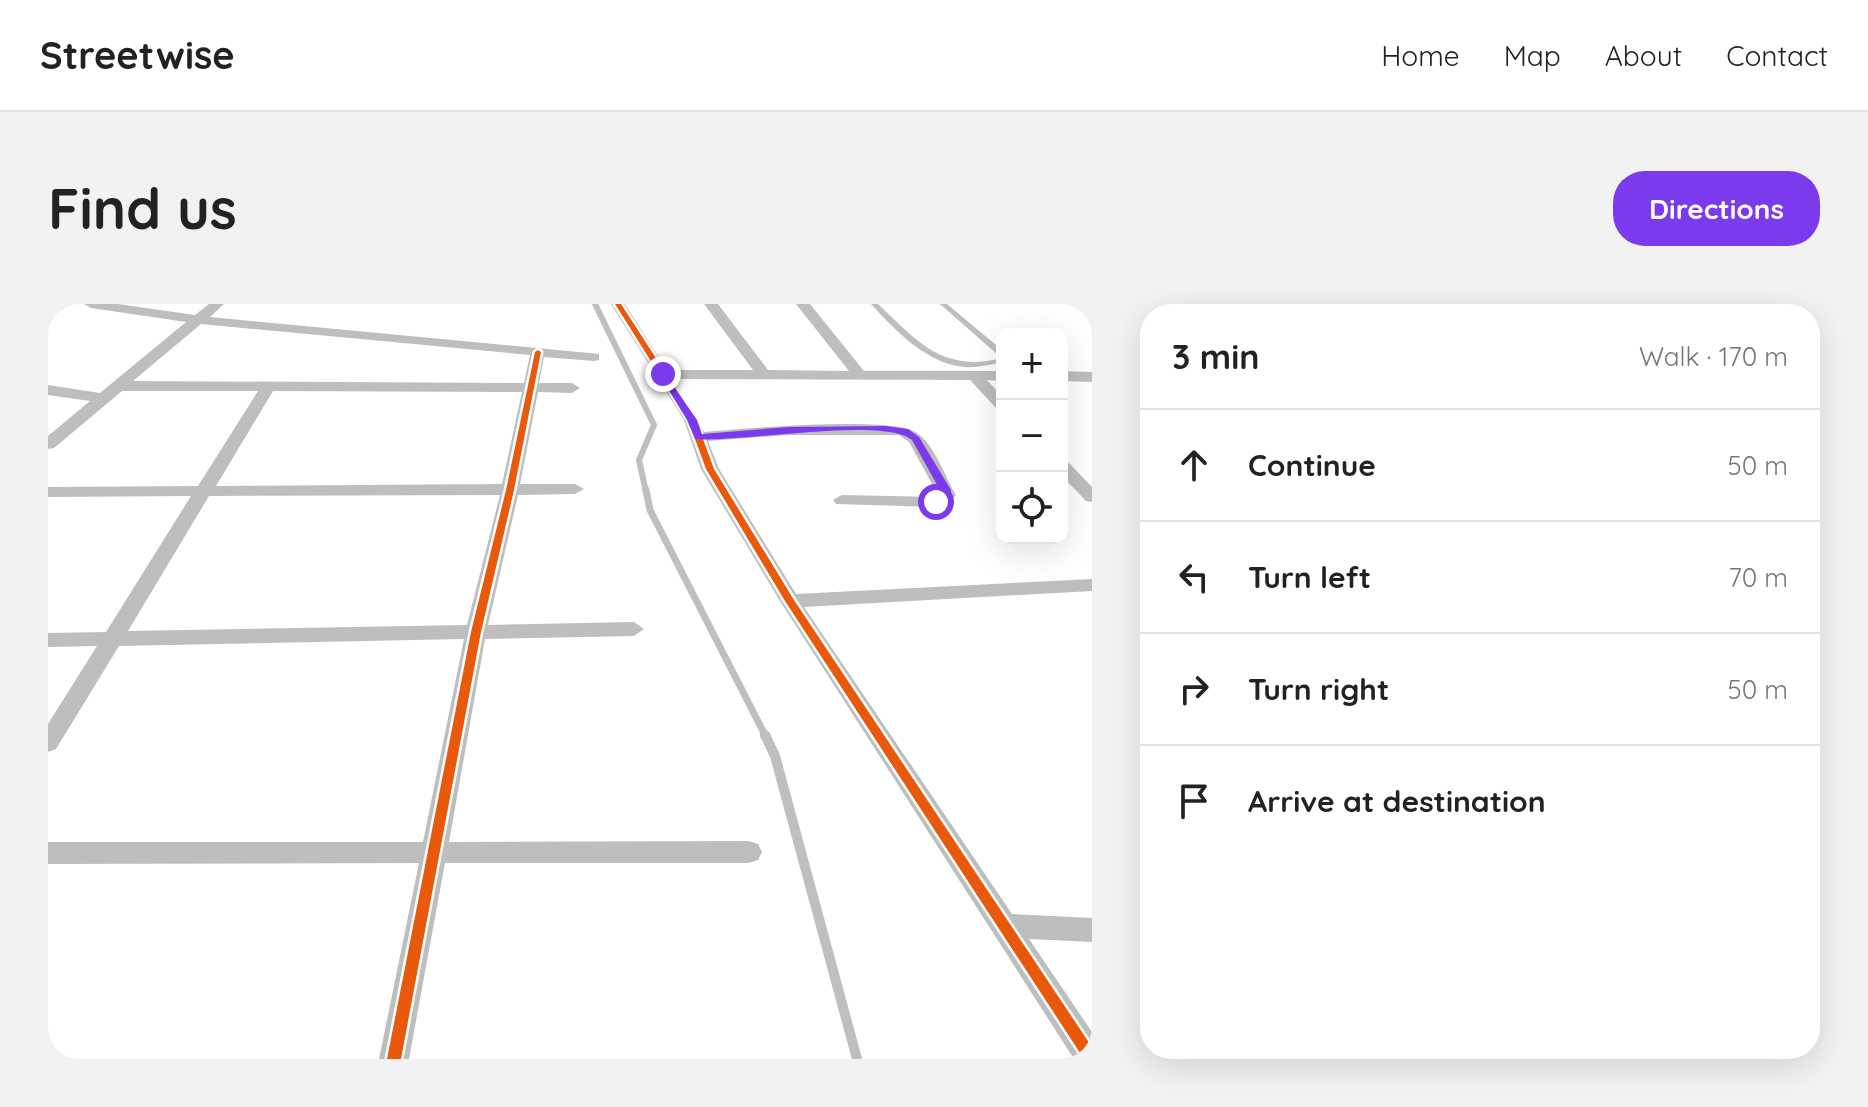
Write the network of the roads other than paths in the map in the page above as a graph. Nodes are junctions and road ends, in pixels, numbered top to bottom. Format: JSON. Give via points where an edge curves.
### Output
{"nodes":[{"id":1,"x":91,"y":304,"type":"edge"},
{"id":2,"x":217,"y":304,"type":"edge"},
{"id":3,"x":618,"y":304,"type":"edge"},
{"id":4,"x":711,"y":304,"type":"edge"},
{"id":5,"x":803,"y":304,"type":"edge"},
{"id":6,"x":874,"y":304,"type":"edge"},
{"id":7,"x":943,"y":304,"type":"edge"},
{"id":8,"x":198,"y":320,"type":"junction"},
{"id":9,"x":538,"y":352,"type":"junction"},
{"id":10,"x":594,"y":357,"type":"dead end"},
{"id":11,"x":663,"y":374,"type":"junction"},
{"id":12,"x":764,"y":375,"type":"junction"},
{"id":13,"x":860,"y":375,"type":"junction"},
{"id":14,"x":974,"y":376,"type":"junction"},
{"id":15,"x":996,"y":376,"type":"edge"},
{"id":16,"x":1068,"y":376,"type":"edge"},
{"id":17,"x":1092,"y":377,"type":"edge"},
{"id":18,"x":120,"y":386,"type":"junction"},
{"id":19,"x":268,"y":387,"type":"junction"},
{"id":20,"x":530,"y":388,"type":"junction"},
{"id":21,"x":572,"y":388,"type":"dead end"},
{"id":22,"x":48,"y":390,"type":"edge"},
{"id":23,"x":105,"y":399,"type":"junction"},
{"id":24,"x":997,"y":400,"type":"edge"},
{"id":25,"x":698,"y":437,"type":"junction"},
{"id":26,"x":48,"y":444,"type":"edge"},
{"id":27,"x":1068,"y":472,"type":"edge"},
{"id":28,"x":575,"y":489,"type":"dead end"},
{"id":29,"x":203,"y":490,"type":"junction"},
{"id":30,"x":510,"y":490,"type":"junction"},
{"id":31,"x":48,"y":492,"type":"edge"},
{"id":32,"x":1092,"y":497,"type":"edge"},
{"id":33,"x":842,"y":500,"type":"dead end"},
{"id":34,"x":1092,"y":585,"type":"edge"},
{"id":35,"x":790,"y":601,"type":"junction"},
{"id":36,"x":634,"y":629,"type":"dead end"},
{"id":37,"x":476,"y":632,"type":"junction"},
{"id":38,"x":48,"y":640,"type":"edge"},
{"id":39,"x":110,"y":640,"type":"junction"},
{"id":40,"x":48,"y":743,"type":"edge"},
{"id":41,"x":749,"y":852,"type":"dead end"},
{"id":42,"x":48,"y":853,"type":"edge"},
{"id":43,"x":433,"y":854,"type":"junction"},
{"id":44,"x":1005,"y":926,"type":"junction"},
{"id":45,"x":1092,"y":930,"type":"edge"},
{"id":46,"x":394,"y":1059,"type":"edge"},
{"id":47,"x":1092,"y":1059,"type":"edge"}],
"edges":[{"from":1,"to":8,"type":"street"},
{"from":2,"to":8,"type":"street"},
{"from":3,"to":11,"type":"street"},
{"from":4,"to":12,"type":"street"},
{"from":5,"to":13,"type":"street"},
{"from":6,"to":7,"type":"lane","via":[[936,359],[975,365],[1001,360],[1002,354]]},
{"from":8,"to":9,"type":"street"},
{"from":8,"to":18,"type":"street"},
{"from":9,"to":10,"type":"street"},
{"from":9,"to":20,"type":"street"},
{"from":11,"to":12,"type":"street"},
{"from":11,"to":25,"type":"street"},
{"from":12,"to":13,"type":"street"},
{"from":13,"to":14,"type":"street"},
{"from":14,"to":15,"type":"street"},
{"from":14,"to":24,"type":"street"},
{"from":16,"to":17,"type":"street"},
{"from":18,"to":19,"type":"street"},
{"from":18,"to":23,"type":"street"},
{"from":19,"to":20,"type":"street"},
{"from":19,"to":29,"type":"street"},
{"from":20,"to":21,"type":"street"},
{"from":20,"to":30,"type":"street"},
{"from":22,"to":23,"type":"street"},
{"from":23,"to":26,"type":"street"},
{"from":25,"to":33,"type":"street","via":[[776,430],[903,430],[916,439],[947,495],[936,502]]},
{"from":25,"to":35,"type":"street","via":[[710,469]]},
{"from":27,"to":32,"type":"street"},
{"from":28,"to":30,"type":"street"},
{"from":29,"to":30,"type":"street"},
{"from":29,"to":31,"type":"street"},
{"from":29,"to":39,"type":"street"},
{"from":30,"to":37,"type":"street"},
{"from":34,"to":35,"type":"street"},
{"from":35,"to":44,"type":"street"},
{"from":36,"to":37,"type":"street"},
{"from":37,"to":39,"type":"street"},
{"from":37,"to":43,"type":"street"},
{"from":38,"to":39,"type":"street"},
{"from":39,"to":40,"type":"street"},
{"from":41,"to":43,"type":"street"},
{"from":42,"to":43,"type":"street"},
{"from":43,"to":46,"type":"street"},
{"from":44,"to":45,"type":"street"},
{"from":44,"to":47,"type":"street"}]}
